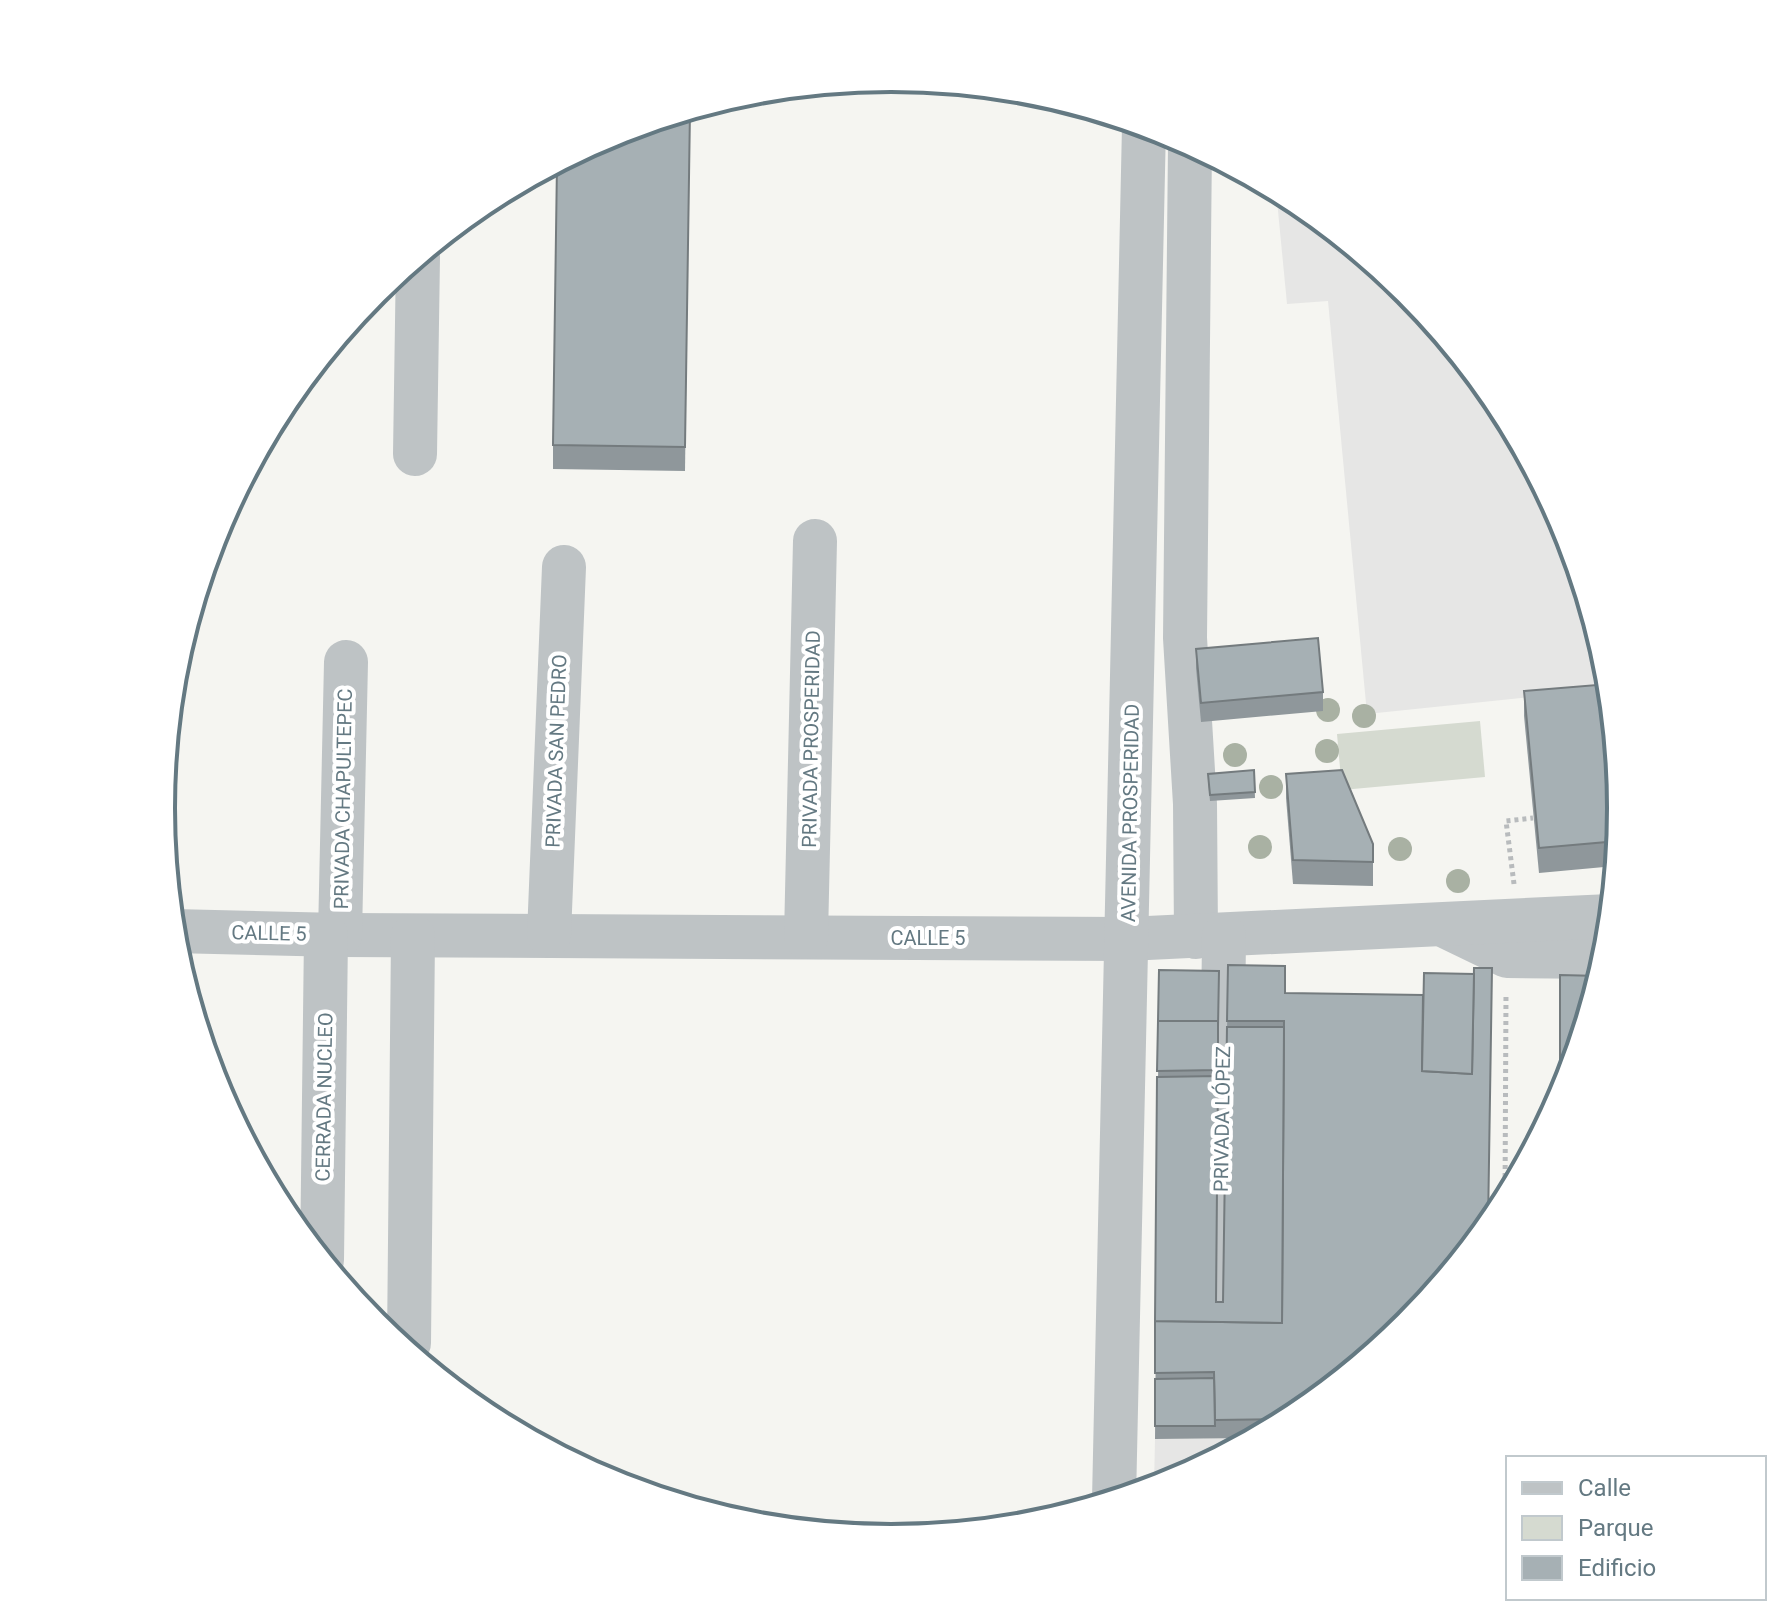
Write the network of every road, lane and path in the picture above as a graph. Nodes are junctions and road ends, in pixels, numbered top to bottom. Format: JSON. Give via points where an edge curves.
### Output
{"nodes":[{"id":1,"x":1144,"y":139,"type":"edge"},
{"id":2,"x":1190,"y":158,"type":"edge"},
{"id":3,"x":418,"y":271,"type":"edge"},
{"id":4,"x":415,"y":454,"type":"dead end"},
{"id":5,"x":815,"y":541,"type":"dead end"},
{"id":6,"x":564,"y":567,"type":"dead end"},
{"id":7,"x":346,"y":662,"type":"dead end"},
{"id":8,"x":1533,"y":818,"type":"edge"},
{"id":9,"x":1598,"y":919,"type":"edge"},
{"id":10,"x":186,"y":931,"type":"edge"},
{"id":11,"x":333,"y":935,"type":"junction"},
{"id":12,"x":549,"y":935,"type":"junction"},
{"id":13,"x":413,"y":936,"type":"junction"},
{"id":14,"x":806,"y":937,"type":"junction"},
{"id":15,"x":1210,"y":937,"type":"junction"},
{"id":16,"x":1512,"y":938,"type":"junction"},
{"id":17,"x":1127,"y":939,"type":"junction"},
{"id":18,"x":1592,"y":954,"type":"edge"},
{"id":19,"x":1506,"y":1174,"type":"edge"},
{"id":20,"x":323,"y":1243,"type":"edge"},
{"id":21,"x":1220,"y":1301,"type":"edge"},
{"id":22,"x":409,"y":1337,"type":"edge"},
{"id":23,"x":1114,"y":1488,"type":"edge"}],
"edges":[{"from":1,"to":17,"type":"street","name":"AVENIDA PROSPERIDAD"},
{"from":2,"to":15,"type":"street","name":"PRIVADA LÓPEZ","via":[[1185,638]]},
{"from":3,"to":4,"type":"street"},
{"from":5,"to":14,"type":"street","name":"PRIVADA PROSPERIDAD"},
{"from":6,"to":12,"type":"street","name":"PRIVADA SAN PEDRO"},
{"from":7,"to":11,"type":"street","name":"PRIVADA CHAPULTEPEC"},
{"from":8,"to":16,"type":"path","via":[[1506,821]]},
{"from":9,"to":16,"type":"street","name":"CALLE 5"},
{"from":10,"to":11,"type":"street","name":"CALLE 5"},
{"from":11,"to":13,"type":"street","name":"CALLE 5"},
{"from":11,"to":20,"type":"street","name":"CERRADA NUCLEO"},
{"from":12,"to":13,"type":"street","name":"CALLE 5"},
{"from":12,"to":14,"type":"street","name":"CALLE 5"},
{"from":13,"to":22,"type":"street"},
{"from":14,"to":17,"type":"street","name":"CALLE 5"},
{"from":15,"to":16,"type":"street","name":"CALLE 5","via":[[1443,925]]},
{"from":15,"to":17,"type":"street","name":"CALLE 5"},
{"from":15,"to":21,"type":"street","name":"PRIVADA LÓPEZ"},
{"from":16,"to":18,"type":"street","name":"CALLE 5"},
{"from":16,"to":19,"type":"path"},
{"from":17,"to":23,"type":"street","name":"AVENIDA PROSPERIDAD"}]}
